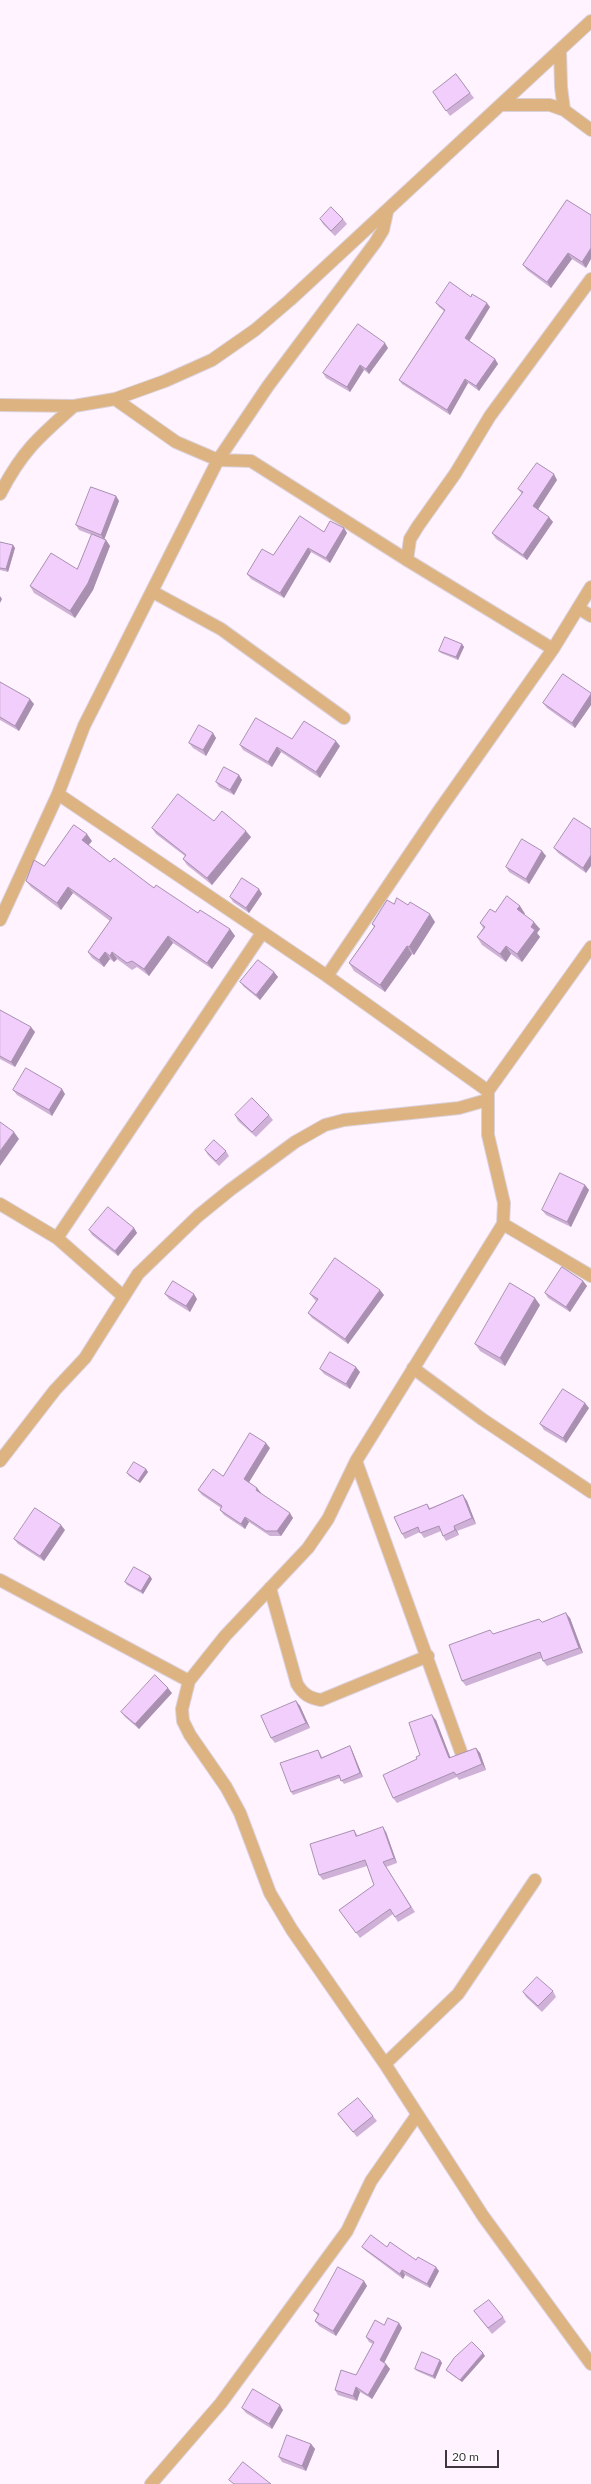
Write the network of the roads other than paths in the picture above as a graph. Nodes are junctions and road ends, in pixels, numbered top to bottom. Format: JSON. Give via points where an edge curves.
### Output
{"nodes":[{"id":1,"x":591,"y":21,"type":"edge"},
{"id":2,"x":560,"y":50,"type":"junction"},
{"id":3,"x":501,"y":105,"type":"junction"},
{"id":4,"x":564,"y":110,"type":"junction"},
{"id":5,"x":591,"y":130,"type":"edge"},
{"id":6,"x":387,"y":212,"type":"junction"},
{"id":7,"x":591,"y":278,"type":"edge"},
{"id":8,"x":115,"y":399,"type":"junction"},
{"id":9,"x":0,"y":405,"type":"edge"},
{"id":10,"x":74,"y":406,"type":"junction"},
{"id":11,"x":218,"y":460,"type":"junction"},
{"id":12,"x":0,"y":494,"type":"edge"},
{"id":13,"x":407,"y":560,"type":"junction"},
{"id":14,"x":591,"y":587,"type":"edge"},
{"id":15,"x":153,"y":592,"type":"junction"},
{"id":16,"x":578,"y":608,"type":"junction"},
{"id":17,"x":591,"y":616,"type":"edge"},
{"id":18,"x":553,"y":649,"type":"junction"},
{"id":19,"x":344,"y":718,"type":"dead end"},
{"id":20,"x":58,"y":794,"type":"junction"},
{"id":21,"x":2,"y":912,"type":"edge"},
{"id":22,"x":262,"y":933,"type":"junction"},
{"id":23,"x":591,"y":947,"type":"edge"},
{"id":24,"x":327,"y":976,"type":"junction"},
{"id":25,"x":487,"y":1095,"type":"junction"},
{"id":26,"x":0,"y":1204,"type":"edge"},
{"id":27,"x":503,"y":1224,"type":"junction"},
{"id":28,"x":58,"y":1238,"type":"junction"},
{"id":29,"x":591,"y":1276,"type":"edge"},
{"id":30,"x":124,"y":1296,"type":"junction"},
{"id":31,"x":413,"y":1368,"type":"junction"},
{"id":32,"x":4,"y":1446,"type":"edge"},
{"id":33,"x":0,"y":1461,"type":"edge"},
{"id":34,"x":356,"y":1461,"type":"junction"},
{"id":35,"x":591,"y":1492,"type":"edge"},
{"id":36,"x":0,"y":1580,"type":"edge"},
{"id":37,"x":270,"y":1588,"type":"junction"},
{"id":38,"x":428,"y":1656,"type":"junction"},
{"id":39,"x":189,"y":1681,"type":"junction"},
{"id":40,"x":461,"y":1752,"type":"edge"},
{"id":41,"x":535,"y":1880,"type":"dead end"},
{"id":42,"x":385,"y":2064,"type":"junction"},
{"id":43,"x":417,"y":2115,"type":"junction"},
{"id":44,"x":591,"y":2364,"type":"edge"},
{"id":45,"x":150,"y":2484,"type":"edge"}],
"edges":[{"from":1,"to":2,"type":"street"},
{"from":2,"to":3,"type":"street"},
{"from":2,"to":4,"type":"street"},
{"from":3,"to":4,"type":"street","via":[[550,105]]},
{"from":3,"to":6,"type":"street"},
{"from":4,"to":5,"type":"street"},
{"from":6,"to":8,"type":"street","via":[[255,330],[218,356],[165,381]]},
{"from":6,"to":11,"type":"street","via":[[383,230],[375,243],[268,386]]},
{"from":7,"to":13,"type":"street","via":[[490,416],[455,474],[418,526],[410,539]]},
{"from":8,"to":10,"type":"street"},
{"from":8,"to":11,"type":"street","via":[[176,442]]},
{"from":9,"to":10,"type":"street"},
{"from":10,"to":12,"type":"street","via":[[34,441],[16,463]]},
{"from":11,"to":13,"type":"street","via":[[251,461]]},
{"from":11,"to":15,"type":"street"},
{"from":13,"to":18,"type":"street"},
{"from":14,"to":16,"type":"street"},
{"from":15,"to":19,"type":"street","via":[[221,629]]},
{"from":15,"to":20,"type":"street","via":[[84,726]]},
{"from":16,"to":17,"type":"street"},
{"from":16,"to":18,"type":"street"},
{"from":18,"to":24,"type":"street"},
{"from":20,"to":21,"type":"street"},
{"from":20,"to":22,"type":"street"},
{"from":22,"to":24,"type":"street"},
{"from":22,"to":28,"type":"street"},
{"from":23,"to":25,"type":"street"},
{"from":24,"to":25,"type":"street"},
{"from":25,"to":27,"type":"street","via":[[488,1135],[504,1203]]},
{"from":25,"to":30,"type":"street","via":[[459,1108],[344,1120],[325,1125],[295,1142],[198,1216],[138,1274]]},
{"from":26,"to":28,"type":"street"},
{"from":27,"to":29,"type":"street"},
{"from":27,"to":31,"type":"street"},
{"from":28,"to":30,"type":"street"},
{"from":30,"to":32,"type":"street","via":[[85,1358]]},
{"from":31,"to":34,"type":"street"},
{"from":31,"to":35,"type":"street","via":[[482,1419]]},
{"from":32,"to":33,"type":"street"},
{"from":34,"to":37,"type":"street","via":[[328,1519],[308,1548]]},
{"from":34,"to":38,"type":"street"},
{"from":36,"to":39,"type":"street"},
{"from":37,"to":38,"type":"street","via":[[297,1684],[302,1693],[311,1699],[321,1700]]},
{"from":37,"to":39,"type":"street","via":[[225,1636]]},
{"from":38,"to":40,"type":"street"},
{"from":39,"to":42,"type":"street","via":[[182,1700],[183,1721],[240,1813],[270,1893],[308,1954]]},
{"from":41,"to":42,"type":"street","via":[[458,1994]]},
{"from":42,"to":43,"type":"street"},
{"from":43,"to":44,"type":"street","via":[[483,2216]]},
{"from":43,"to":45,"type":"street","via":[[371,2181],[343,2237],[221,2403]]}]}
